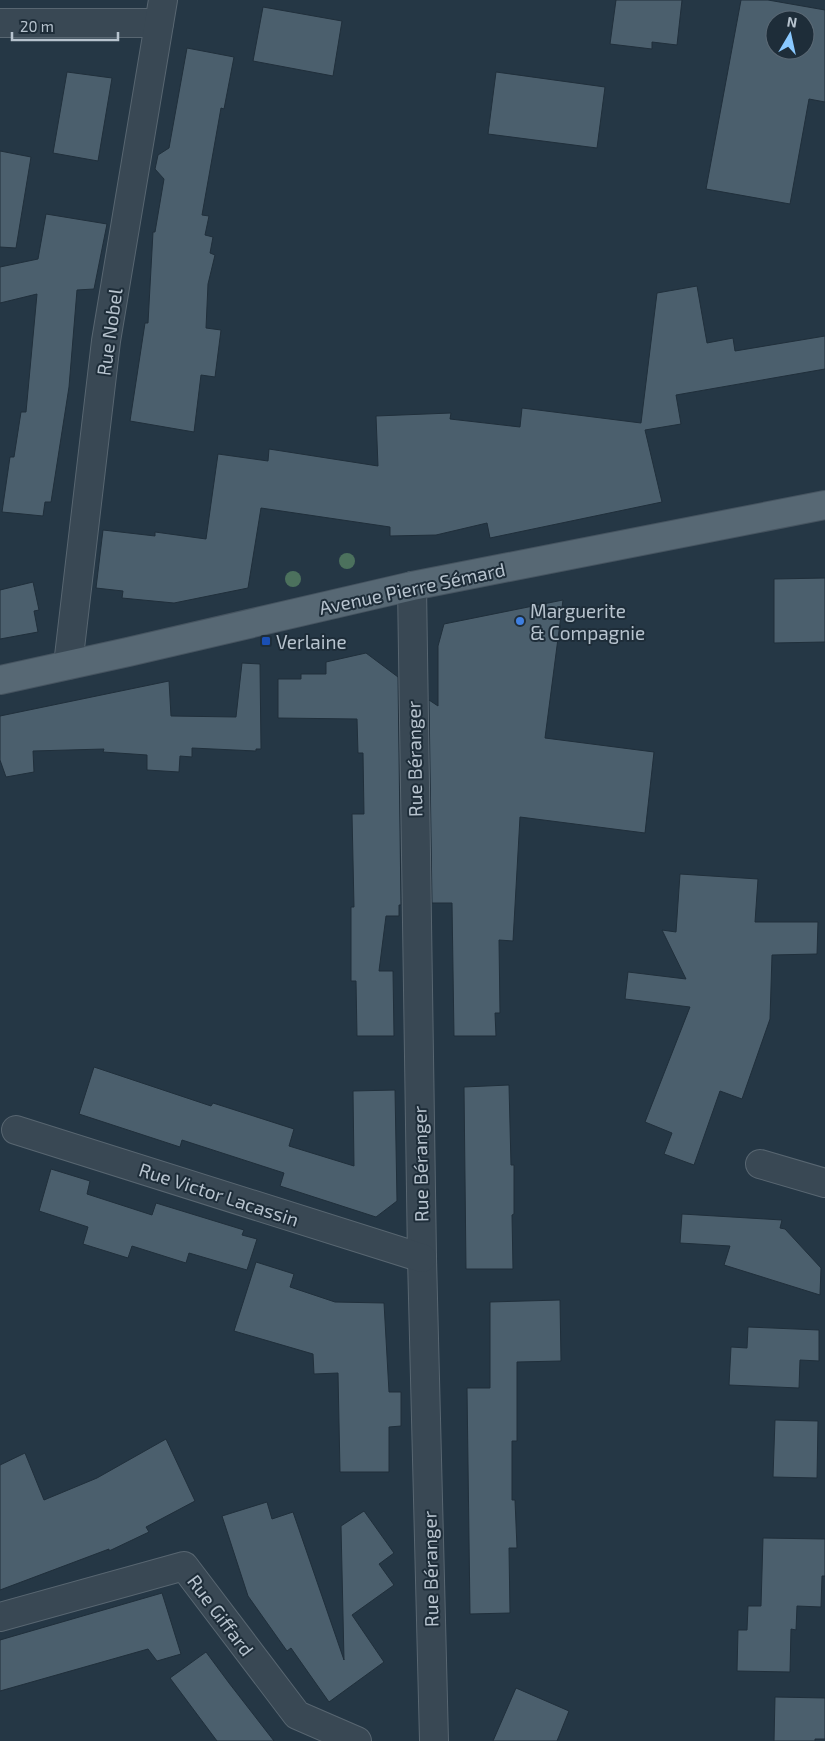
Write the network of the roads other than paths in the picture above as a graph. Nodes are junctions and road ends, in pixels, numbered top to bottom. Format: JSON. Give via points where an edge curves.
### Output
{"nodes":[{"id":1,"x":161,"y":12,"type":"edge"},
{"id":2,"x":0,"y":23,"type":"edge"},
{"id":3,"x":825,"y":505,"type":"edge"},
{"id":4,"x":412,"y":586,"type":"junction"},
{"id":5,"x":68,"y":665,"type":"junction"},
{"id":6,"x":0,"y":680,"type":"edge"},
{"id":7,"x":16,"y":1130,"type":"dead end"},
{"id":8,"x":760,"y":1164,"type":"dead end"},
{"id":9,"x":825,"y":1183,"type":"edge"},
{"id":10,"x":422,"y":1258,"type":"junction"},
{"id":11,"x":0,"y":1617,"type":"edge"},
{"id":12,"x":357,"y":1741,"type":"edge"},
{"id":13,"x":434,"y":1741,"type":"edge"}],
"edges":[{"from":1,"to":2,"type":"street"},
{"from":1,"to":5,"type":"street","name":"Rue Nobel","via":[[106,342]]},
{"from":3,"to":4,"type":"main road","name":"Avenue Pierre Sémard"},
{"from":4,"to":5,"type":"main road","name":"Avenue Pierre Sémard"},
{"from":4,"to":10,"type":"street","name":"Rue Béranger"},
{"from":5,"to":6,"type":"main road","name":"Avenue Pierre Sémard"},
{"from":7,"to":10,"type":"street","name":"Rue Victor Lacassin"},
{"from":8,"to":9,"type":"street"},
{"from":10,"to":13,"type":"street","name":"Rue Béranger"},
{"from":11,"to":12,"type":"street","name":"Rue Giffard","via":[[184,1566],[297,1715]]}]}
